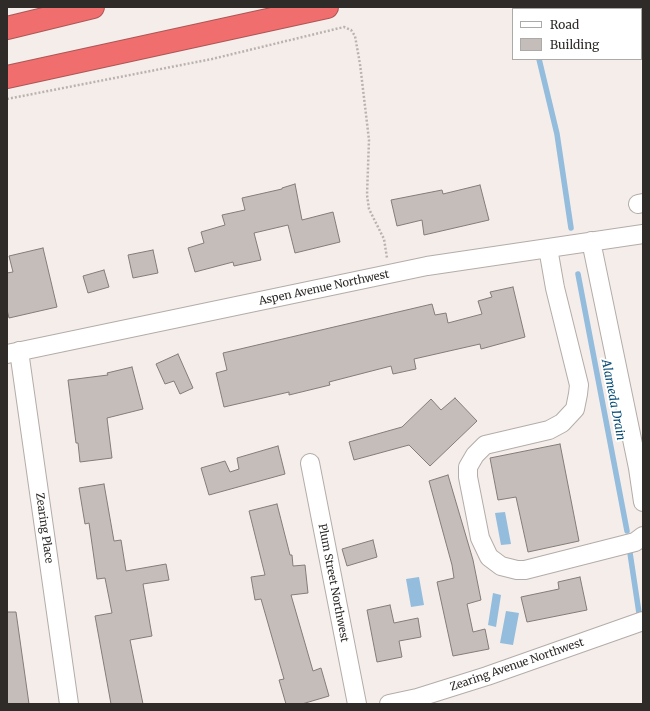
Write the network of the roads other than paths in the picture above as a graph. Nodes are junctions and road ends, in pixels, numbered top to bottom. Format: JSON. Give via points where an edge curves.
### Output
{"nodes":[{"id":1,"x":94,"y":7,"type":"edge"},
{"id":2,"x":327,"y":7,"type":"edge"},
{"id":3,"x":7,"y":28,"type":"edge"},
{"id":4,"x":7,"y":77,"type":"edge"},
{"id":5,"x":643,"y":234,"type":"edge"},
{"id":6,"x":591,"y":241,"type":"junction"},
{"id":7,"x":548,"y":248,"type":"junction"},
{"id":8,"x":13,"y":352,"type":"edge"},
{"id":9,"x":310,"y":463,"type":"dead end"},
{"id":10,"x":643,"y":502,"type":"edge"},
{"id":11,"x":643,"y":536,"type":"edge"},
{"id":12,"x":643,"y":621,"type":"edge"},
{"id":13,"x":417,"y":701,"type":"edge"},
{"id":14,"x":69,"y":704,"type":"edge"},
{"id":15,"x":357,"y":704,"type":"edge"},
{"id":16,"x":389,"y":704,"type":"edge"}],
"edges":[{"from":1,"to":3,"type":"highway"},
{"from":2,"to":4,"type":"highway"},
{"from":5,"to":6,"type":"street","name":"Aspen Avenue Northwest"},
{"from":6,"to":7,"type":"street","name":"Aspen Avenue Northwest"},
{"from":6,"to":10,"type":"street"},
{"from":7,"to":8,"type":"street","name":"Aspen Avenue Northwest","via":[[427,266]]},
{"from":7,"to":11,"type":"street","via":[[555,288],[579,385],[575,409],[562,423],[549,430],[485,445],[475,455],[468,467],[468,477],[480,538],[489,558],[501,566],[525,570],[628,543]]},
{"from":8,"to":14,"type":"street","name":"Zearing Place"},
{"from":9,"to":15,"type":"street","name":"Plum Street Northwest"},
{"from":12,"to":13,"type":"street","name":"Zearing Avenue Northwest"},
{"from":13,"to":16,"type":"street","name":"Zearing Avenue Northwest"}]}
